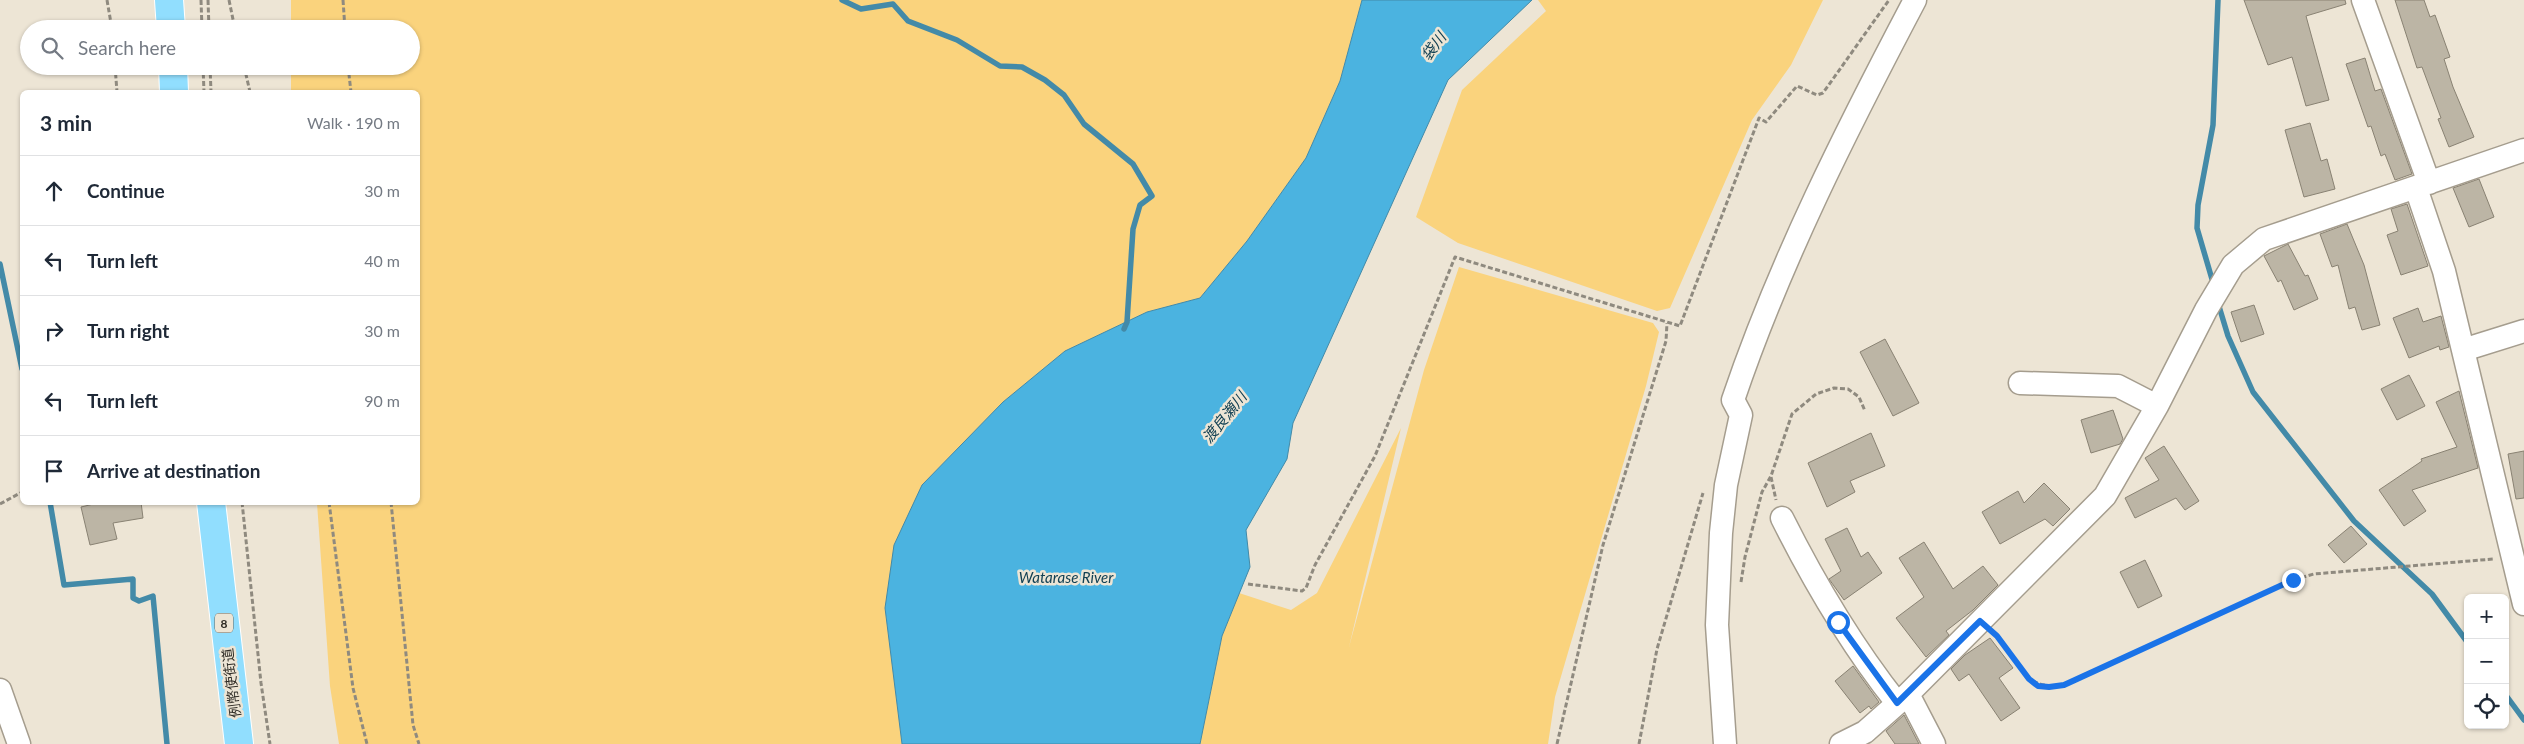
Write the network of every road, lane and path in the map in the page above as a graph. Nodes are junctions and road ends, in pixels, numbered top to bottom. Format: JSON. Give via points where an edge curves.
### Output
{"nodes":[{"id":1,"x":107,"y":0,"type":"edge"},
{"id":2,"x":169,"y":0,"type":"edge"},
{"id":3,"x":201,"y":0,"type":"edge"},
{"id":4,"x":208,"y":0,"type":"edge"},
{"id":5,"x":229,"y":0,"type":"edge"},
{"id":6,"x":343,"y":0,"type":"edge"},
{"id":7,"x":1889,"y":0,"type":"edge"},
{"id":8,"x":1915,"y":0,"type":"edge"},
{"id":9,"x":2363,"y":0,"type":"edge"},
{"id":10,"x":110,"y":20,"type":"edge"},
{"id":11,"x":170,"y":20,"type":"edge"},
{"id":12,"x":202,"y":20,"type":"edge"},
{"id":13,"x":209,"y":20,"type":"edge"},
{"id":14,"x":234,"y":20,"type":"edge"},
{"id":15,"x":344,"y":20,"type":"edge"},
{"id":16,"x":116,"y":75,"type":"edge"},
{"id":17,"x":173,"y":75,"type":"edge"},
{"id":18,"x":203,"y":75,"type":"edge"},
{"id":19,"x":211,"y":75,"type":"edge"},
{"id":20,"x":246,"y":75,"type":"edge"},
{"id":21,"x":349,"y":75,"type":"edge"},
{"id":22,"x":117,"y":90,"type":"edge"},
{"id":23,"x":174,"y":90,"type":"edge"},
{"id":24,"x":204,"y":90,"type":"edge"},
{"id":25,"x":212,"y":90,"type":"edge"},
{"id":26,"x":250,"y":90,"type":"edge"},
{"id":27,"x":351,"y":90,"type":"edge"},
{"id":28,"x":2524,"y":150,"type":"edge"},
{"id":29,"x":2423,"y":185,"type":"junction"},
{"id":30,"x":1667,"y":323,"type":"junction"},
{"id":31,"x":2524,"y":331,"type":"edge"},
{"id":32,"x":2463,"y":350,"type":"junction"},
{"id":33,"x":2020,"y":383,"type":"dead end"},
{"id":34,"x":2157,"y":406,"type":"junction"},
{"id":35,"x":1777,"y":460,"type":"dead end"},
{"id":36,"x":1706,"y":483,"type":"dead end"},
{"id":37,"x":20,"y":493,"type":"edge"},
{"id":38,"x":0,"y":504,"type":"edge"},
{"id":39,"x":211,"y":505,"type":"edge"},
{"id":40,"x":242,"y":505,"type":"edge"},
{"id":41,"x":329,"y":505,"type":"edge"},
{"id":42,"x":391,"y":505,"type":"edge"},
{"id":43,"x":1782,"y":518,"type":"joint"},
{"id":44,"x":2520,"y":561,"type":"edge"},
{"id":45,"x":1248,"y":584,"type":"dead end"},
{"id":46,"x":2524,"y":604,"type":"edge"},
{"id":47,"x":1980,"y":621,"type":"junction"},
{"id":48,"x":0,"y":690,"type":"edge"},
{"id":49,"x":1903,"y":698,"type":"junction"},
{"id":50,"x":19,"y":744,"type":"edge"},
{"id":51,"x":239,"y":744,"type":"edge"},
{"id":52,"x":270,"y":744,"type":"edge"},
{"id":53,"x":367,"y":744,"type":"edge"},
{"id":54,"x":419,"y":744,"type":"edge"},
{"id":55,"x":1557,"y":744,"type":"edge"},
{"id":56,"x":1639,"y":744,"type":"edge"},
{"id":57,"x":1724,"y":744,"type":"edge"},
{"id":58,"x":1841,"y":744,"type":"edge"},
{"id":59,"x":1934,"y":744,"type":"edge"}],
"edges":[{"from":1,"to":10,"type":"path"},
{"from":2,"to":11,"type":"main road"},
{"from":3,"to":12,"type":"path"},
{"from":4,"to":13,"type":"path"},
{"from":5,"to":14,"type":"path"},
{"from":6,"to":15,"type":"path"},
{"from":7,"to":30,"type":"path","via":[[1823,93],[1817,95],[1797,86],[1766,122],[1759,118],[1680,326]]},
{"from":8,"to":57,"type":"street","via":[[1819,191],[1776,287],[1733,400],[1741,415],[1726,485],[1717,625]]},
{"from":9,"to":29,"type":"street"},
{"from":16,"to":22,"type":"path"},
{"from":17,"to":23,"type":"main road"},
{"from":18,"to":24,"type":"path"},
{"from":19,"to":25,"type":"path"},
{"from":20,"to":26,"type":"path"},
{"from":21,"to":27,"type":"path"},
{"from":28,"to":29,"type":"street"},
{"from":29,"to":32,"type":"street"},
{"from":29,"to":34,"type":"street","via":[[2264,239],[2233,265]]},
{"from":30,"to":45,"type":"path","via":[[1455,258],[1375,456],[1315,565],[1306,588],[1302,591]]},
{"from":30,"to":55,"type":"path","via":[[1666,341],[1603,545]]},
{"from":31,"to":32,"type":"street"},
{"from":32,"to":44,"type":"street"},
{"from":33,"to":34,"type":"street","via":[[2118,386]]},
{"from":34,"to":47,"type":"street","via":[[2105,496]]},
{"from":35,"to":43,"type":"path","via":[[1771,476]]},
{"from":36,"to":56,"type":"path","via":[[1657,649]]},
{"from":37,"to":38,"type":"path"},
{"from":39,"to":51,"type":"main road","name":"例幣使街道","number":"8"},
{"from":40,"to":52,"type":"path"},
{"from":41,"to":53,"type":"path","via":[[353,688]]},
{"from":42,"to":54,"type":"path","via":[[413,726]]},
{"from":43,"to":49,"type":"street","via":[[1838,622]]},
{"from":44,"to":46,"type":"street"},
{"from":44,"to":47,"type":"path","via":[[2497,558],[2314,574],[2293,580],[2064,685],[2049,687],[2038,686],[2029,679],[1997,636]]},
{"from":47,"to":49,"type":"street"},
{"from":48,"to":50,"type":"street"},
{"from":49,"to":58,"type":"street","via":[[1865,732]]},
{"from":49,"to":59,"type":"street"}]}
